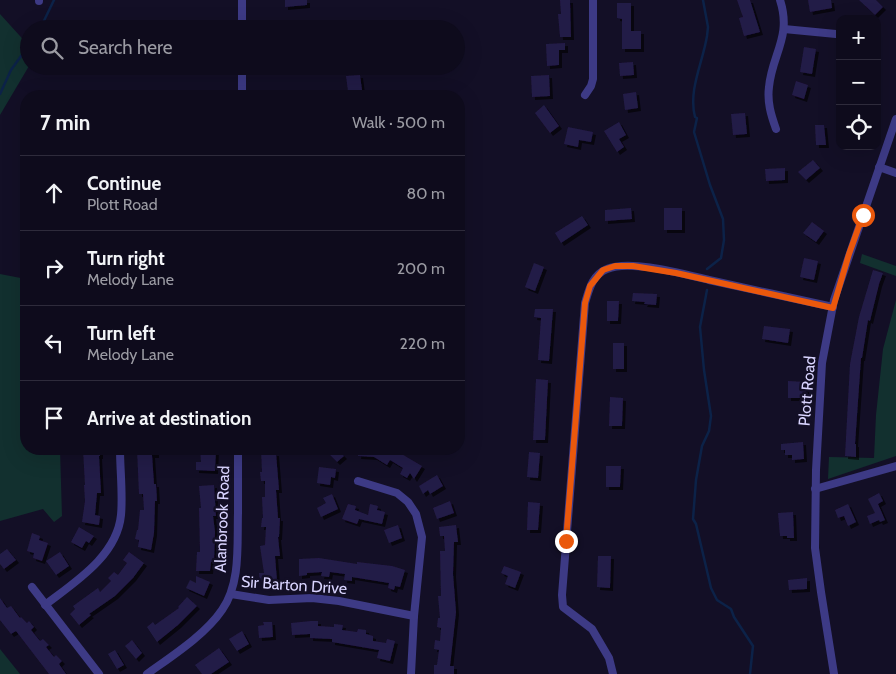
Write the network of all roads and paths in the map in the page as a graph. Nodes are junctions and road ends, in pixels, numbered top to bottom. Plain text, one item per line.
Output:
1 (242, 0) edge
2 (593, 0) edge
3 (780, 0) edge
4 (242, 20) edge
5 (784, 29) junction
6 (836, 34) dead end
7 (242, 75) edge
8 (242, 90) edge
9 (585, 95) dead end
10 (896, 119) edge
11 (776, 129) dead end
12 (879, 167) junction
13 (896, 173) edge
14 (833, 308) junction
15 (120, 455) edge
16 (238, 455) edge
17 (896, 466) edge
18 (358, 481) dead end
19 (815, 489) junction
20 (32, 587) dead end
21 (231, 594) junction
22 (46, 605) junction
23 (414, 616) junction
24 (99, 674) edge
25 (148, 674) edge
26 (411, 674) edge
27 (613, 674) edge
28 (834, 674) edge

1 - 4 street
2 - 9 street
3 - 5 street
5 - 6 street
5 - 11 street
7 - 8 street
10 - 12 street, Plott Road
12 - 13 street
12 - 14 street, Plott Road
14 - 19 street, Plott Road
14 - 27 street
15 - 22 street
16 - 21 street, Alanbrook Road
17 - 19 street
18 - 23 street
19 - 28 street, Plott Road
20 - 22 street
21 - 23 street, Sir Barton Drive
21 - 25 street, Alanbrook Road
22 - 24 street
23 - 26 street

